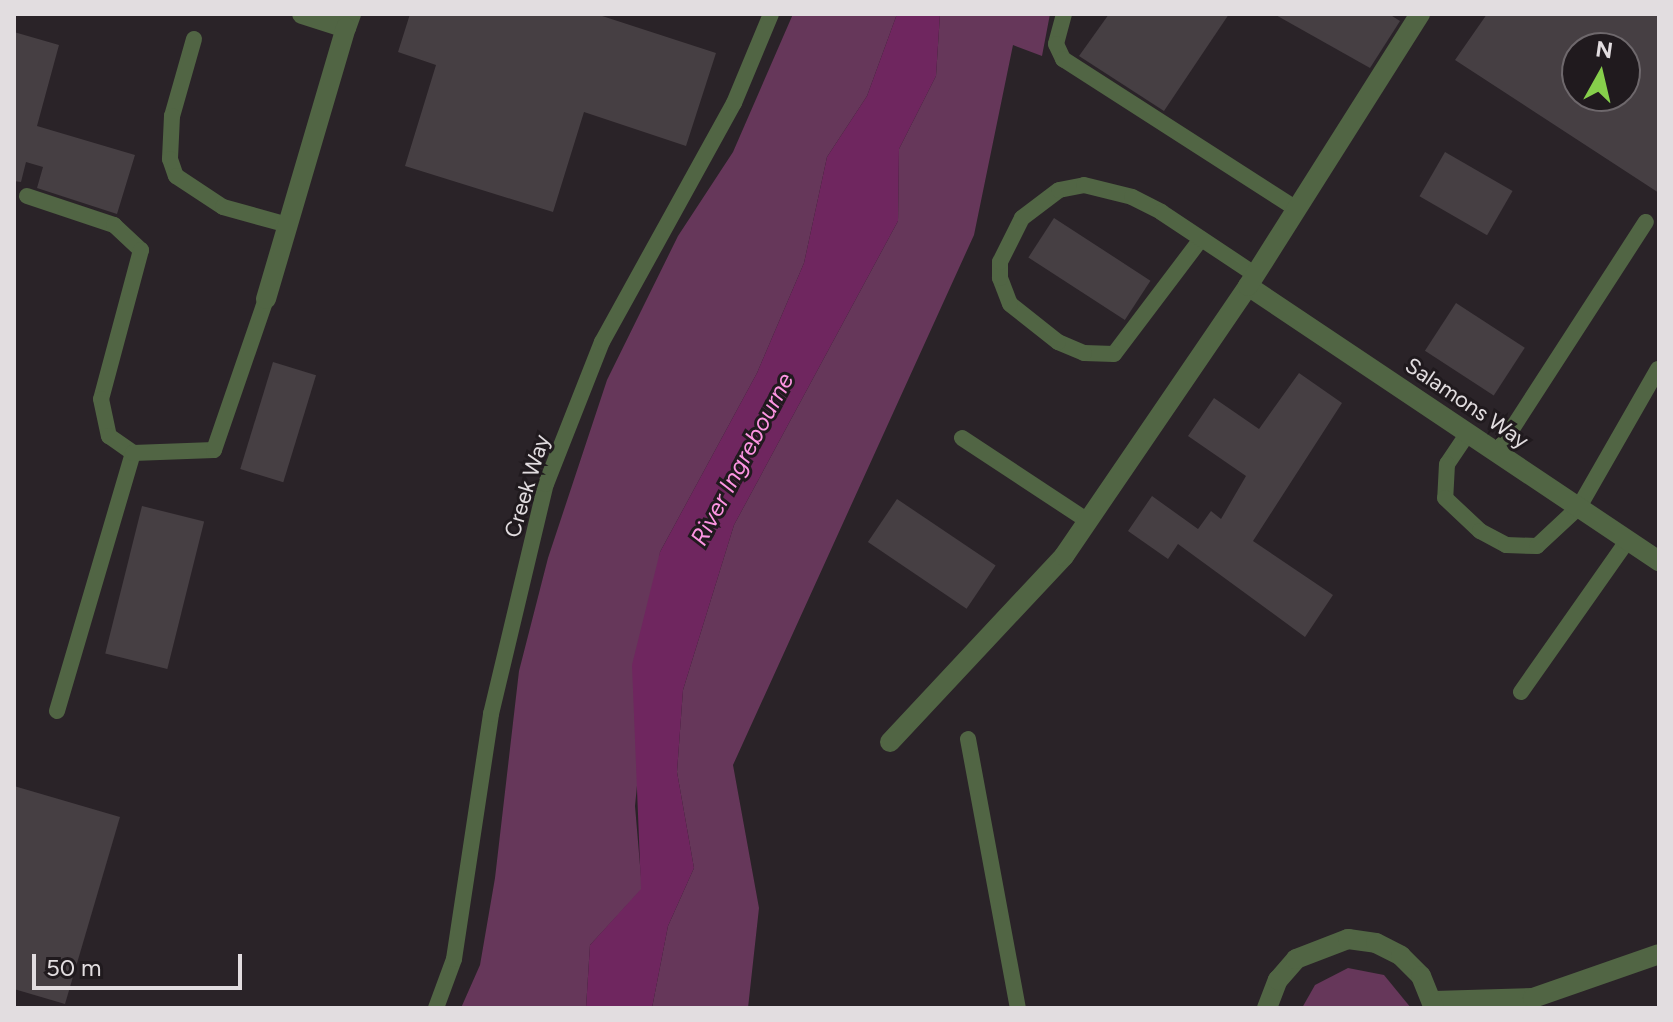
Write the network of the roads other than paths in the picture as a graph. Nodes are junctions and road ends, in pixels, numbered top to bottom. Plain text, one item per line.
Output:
1 (302, 14) edge
2 (771, 14) edge
3 (1064, 14) edge
4 (1420, 14) edge
5 (349, 21) edge
6 (194, 39) dead end
7 (27, 196) dead end
8 (1297, 209) junction
9 (1646, 222) dead end
10 (288, 225) junction
11 (1201, 239) junction
12 (1252, 280) junction
13 (266, 299) joint
14 (1658, 369) edge
15 (1468, 433) junction
16 (962, 438) dead end
17 (1497, 452) junction
18 (133, 453) junction
19 (1579, 507) junction
20 (1088, 521) junction
21 (1628, 540) junction
22 (1659, 561) edge
23 (1521, 692) dead end
24 (57, 711) dead end
25 (968, 739) dead end
26 (890, 742) dead end
27 (1659, 954) edge
28 (1434, 1004) edge
29 (436, 1008) edge
30 (1018, 1008) edge
31 (1267, 1008) edge

1 - 5 street
2 - 29 lane, Creek Way
3 - 8 lane
4 - 8 street
5 - 10 street
6 - 10 lane
7 - 18 lane
8 - 12 street
9 - 17 lane
10 - 13 street
11 - 11 lane
11 - 12 lane
12 - 15 street, Salamons Way
12 - 20 street
13 - 18 lane
14 - 19 lane
15 - 17 street, Salamons Way
15 - 19 lane
16 - 20 lane
17 - 19 street, Salamons Way
18 - 24 lane
19 - 21 street, Salamons Way
20 - 26 street
21 - 22 street, Salamons Way
21 - 23 lane
25 - 30 lane
27 - 28 street
28 - 31 street

